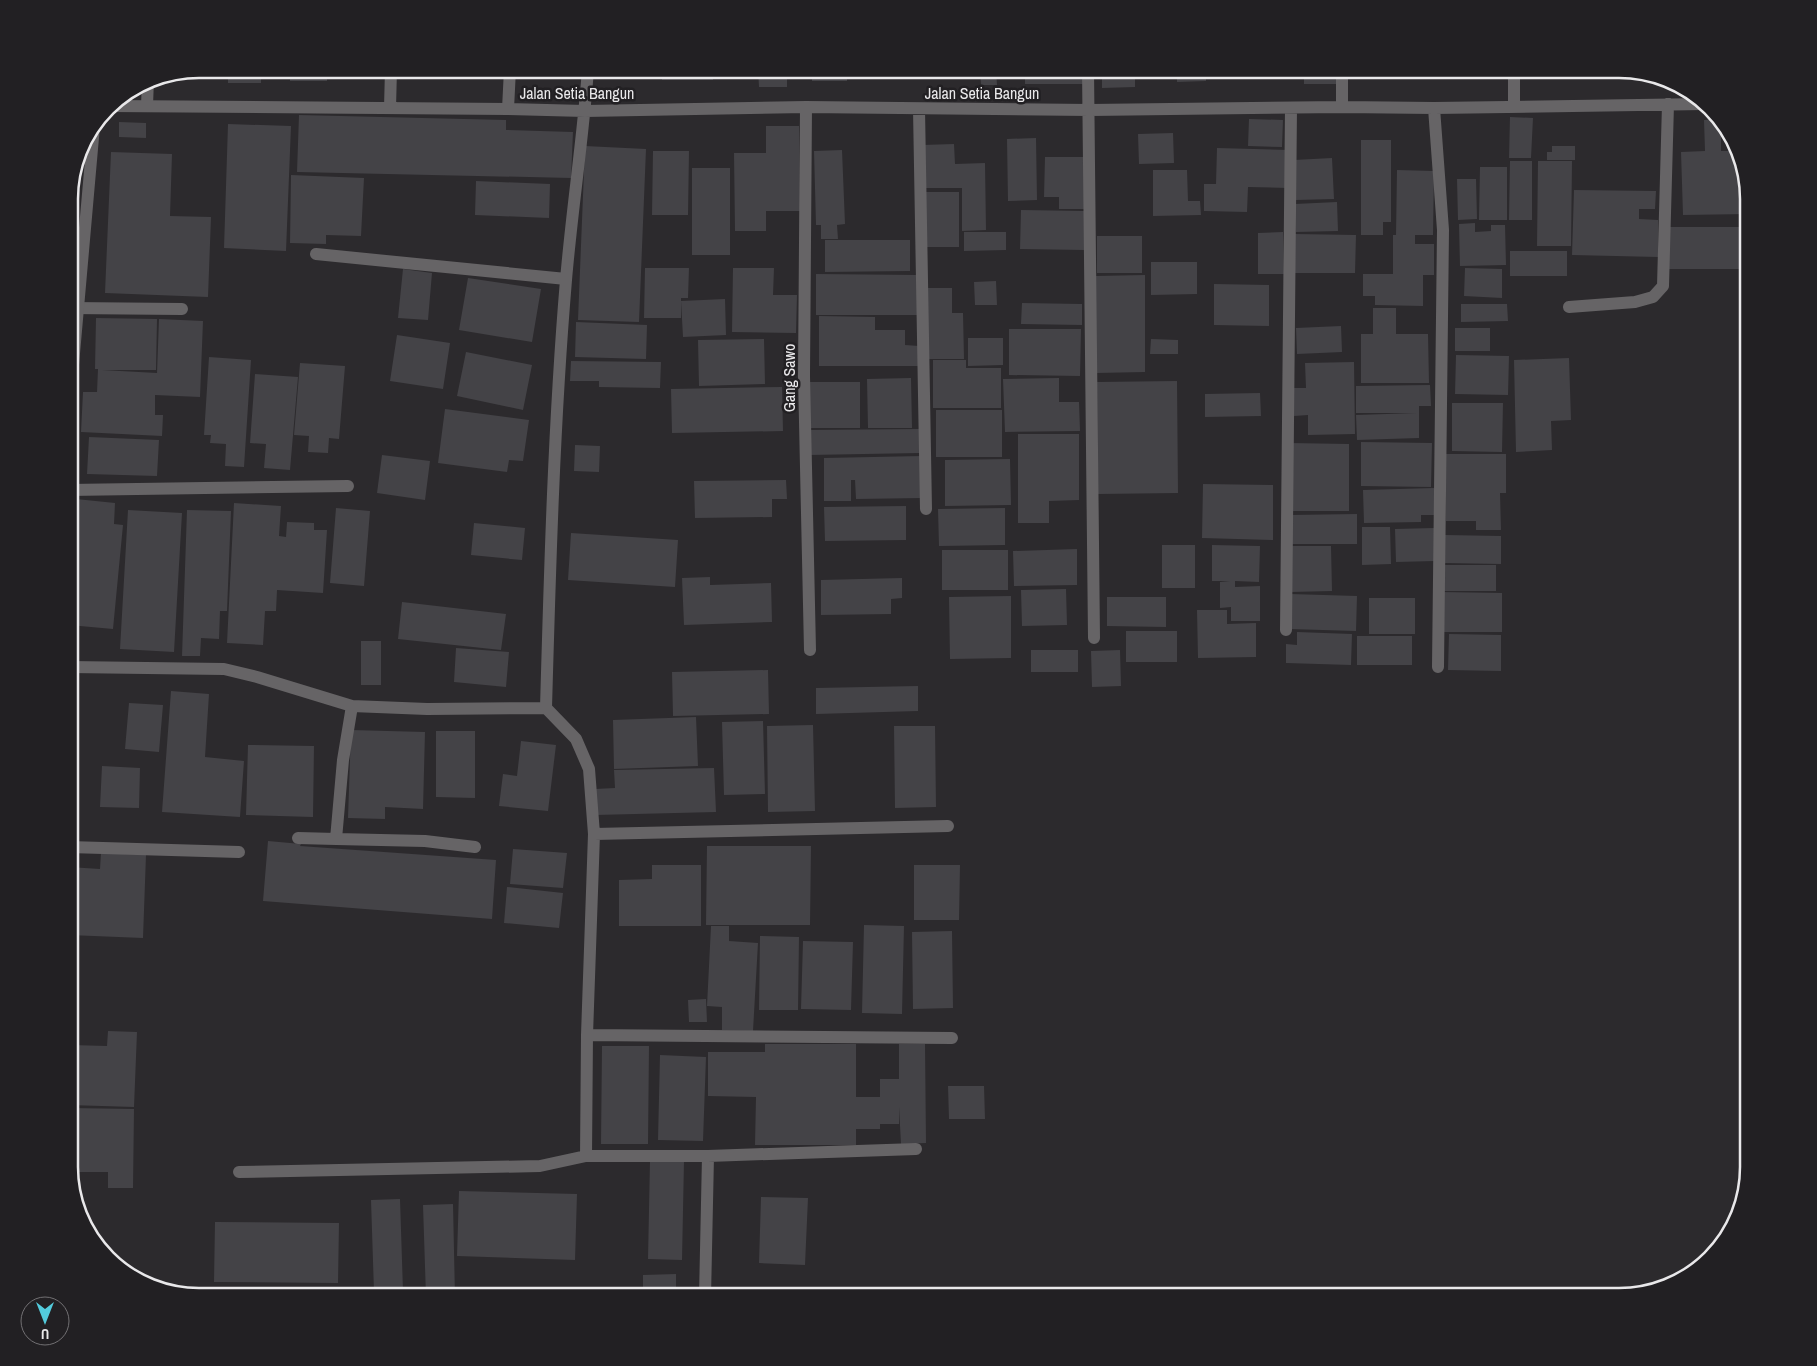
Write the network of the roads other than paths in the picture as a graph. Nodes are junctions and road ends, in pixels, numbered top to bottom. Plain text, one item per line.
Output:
1 (390, 78) edge
2 (510, 78) edge
3 (587, 78) edge
4 (1088, 78) edge
5 (1342, 78) edge
6 (1514, 78) edge
7 (148, 89) edge
8 (1668, 104) junction
9 (1693, 104) edge
10 (121, 106) edge
11 (147, 106) junction
12 (1514, 106) junction
13 (806, 107) junction
14 (1342, 107) junction
15 (390, 108) junction
16 (1291, 108) junction
17 (1434, 108) junction
18 (508, 109) junction
19 (919, 109) junction
20 (1090, 110) junction
21 (585, 111) junction
22 (92, 141) edge
23 (316, 254) dead end
24 (78, 265) edge
25 (566, 279) junction
26 (1569, 307) dead end
27 (78, 308) edge
28 (182, 309) dead end
29 (348, 486) dead end
30 (78, 490) edge
31 (926, 509) dead end
32 (1286, 630) dead end
33 (1094, 638) dead end
34 (810, 650) dead end
35 (1438, 666) dead end
36 (78, 667) edge
37 (352, 706) junction
38 (546, 708) junction
39 (948, 826) dead end
40 (594, 834) junction
41 (298, 838) dead end
42 (336, 839) junction
43 (78, 846) edge
44 (475, 848) dead end
45 (239, 852) dead end
46 (587, 1036) junction
47 (952, 1038) dead end
48 (916, 1150) dead end
49 (586, 1156) junction
50 (708, 1156) junction
51 (239, 1172) dead end
52 (706, 1288) edge

1 - 15 street
2 - 18 street
3 - 21 street
4 - 20 street
5 - 14 street
6 - 12 street
7 - 11 street
8 - 9 street, Jalan Setia Bangun
8 - 12 street, Jalan Setia Bangun
8 - 26 street
10 - 11 street, Jalan Setia Bangun
11 - 15 street, Jalan Setia Bangun
12 - 17 street, Jalan Setia Bangun
13 - 19 street, Jalan Setia Bangun
13 - 21 street, Jalan Setia Bangun
13 - 34 street, Gang Sawo
14 - 16 street, Jalan Setia Bangun
14 - 17 street, Jalan Setia Bangun
15 - 18 street, Jalan Setia Bangun
16 - 20 street, Jalan Setia Bangun
16 - 32 street
17 - 35 street
18 - 21 street, Jalan Setia Bangun
19 - 20 street, Jalan Setia Bangun
19 - 31 street
20 - 33 street
21 - 25 street
22 - 24 street
23 - 25 street
25 - 38 street
27 - 28 street
29 - 30 street
36 - 37 street
37 - 38 street
37 - 42 street
38 - 40 street
39 - 40 street
40 - 46 street
41 - 42 street
42 - 44 street
43 - 45 street
46 - 47 street
46 - 49 street
48 - 50 street
49 - 50 street
49 - 51 street
50 - 52 street

